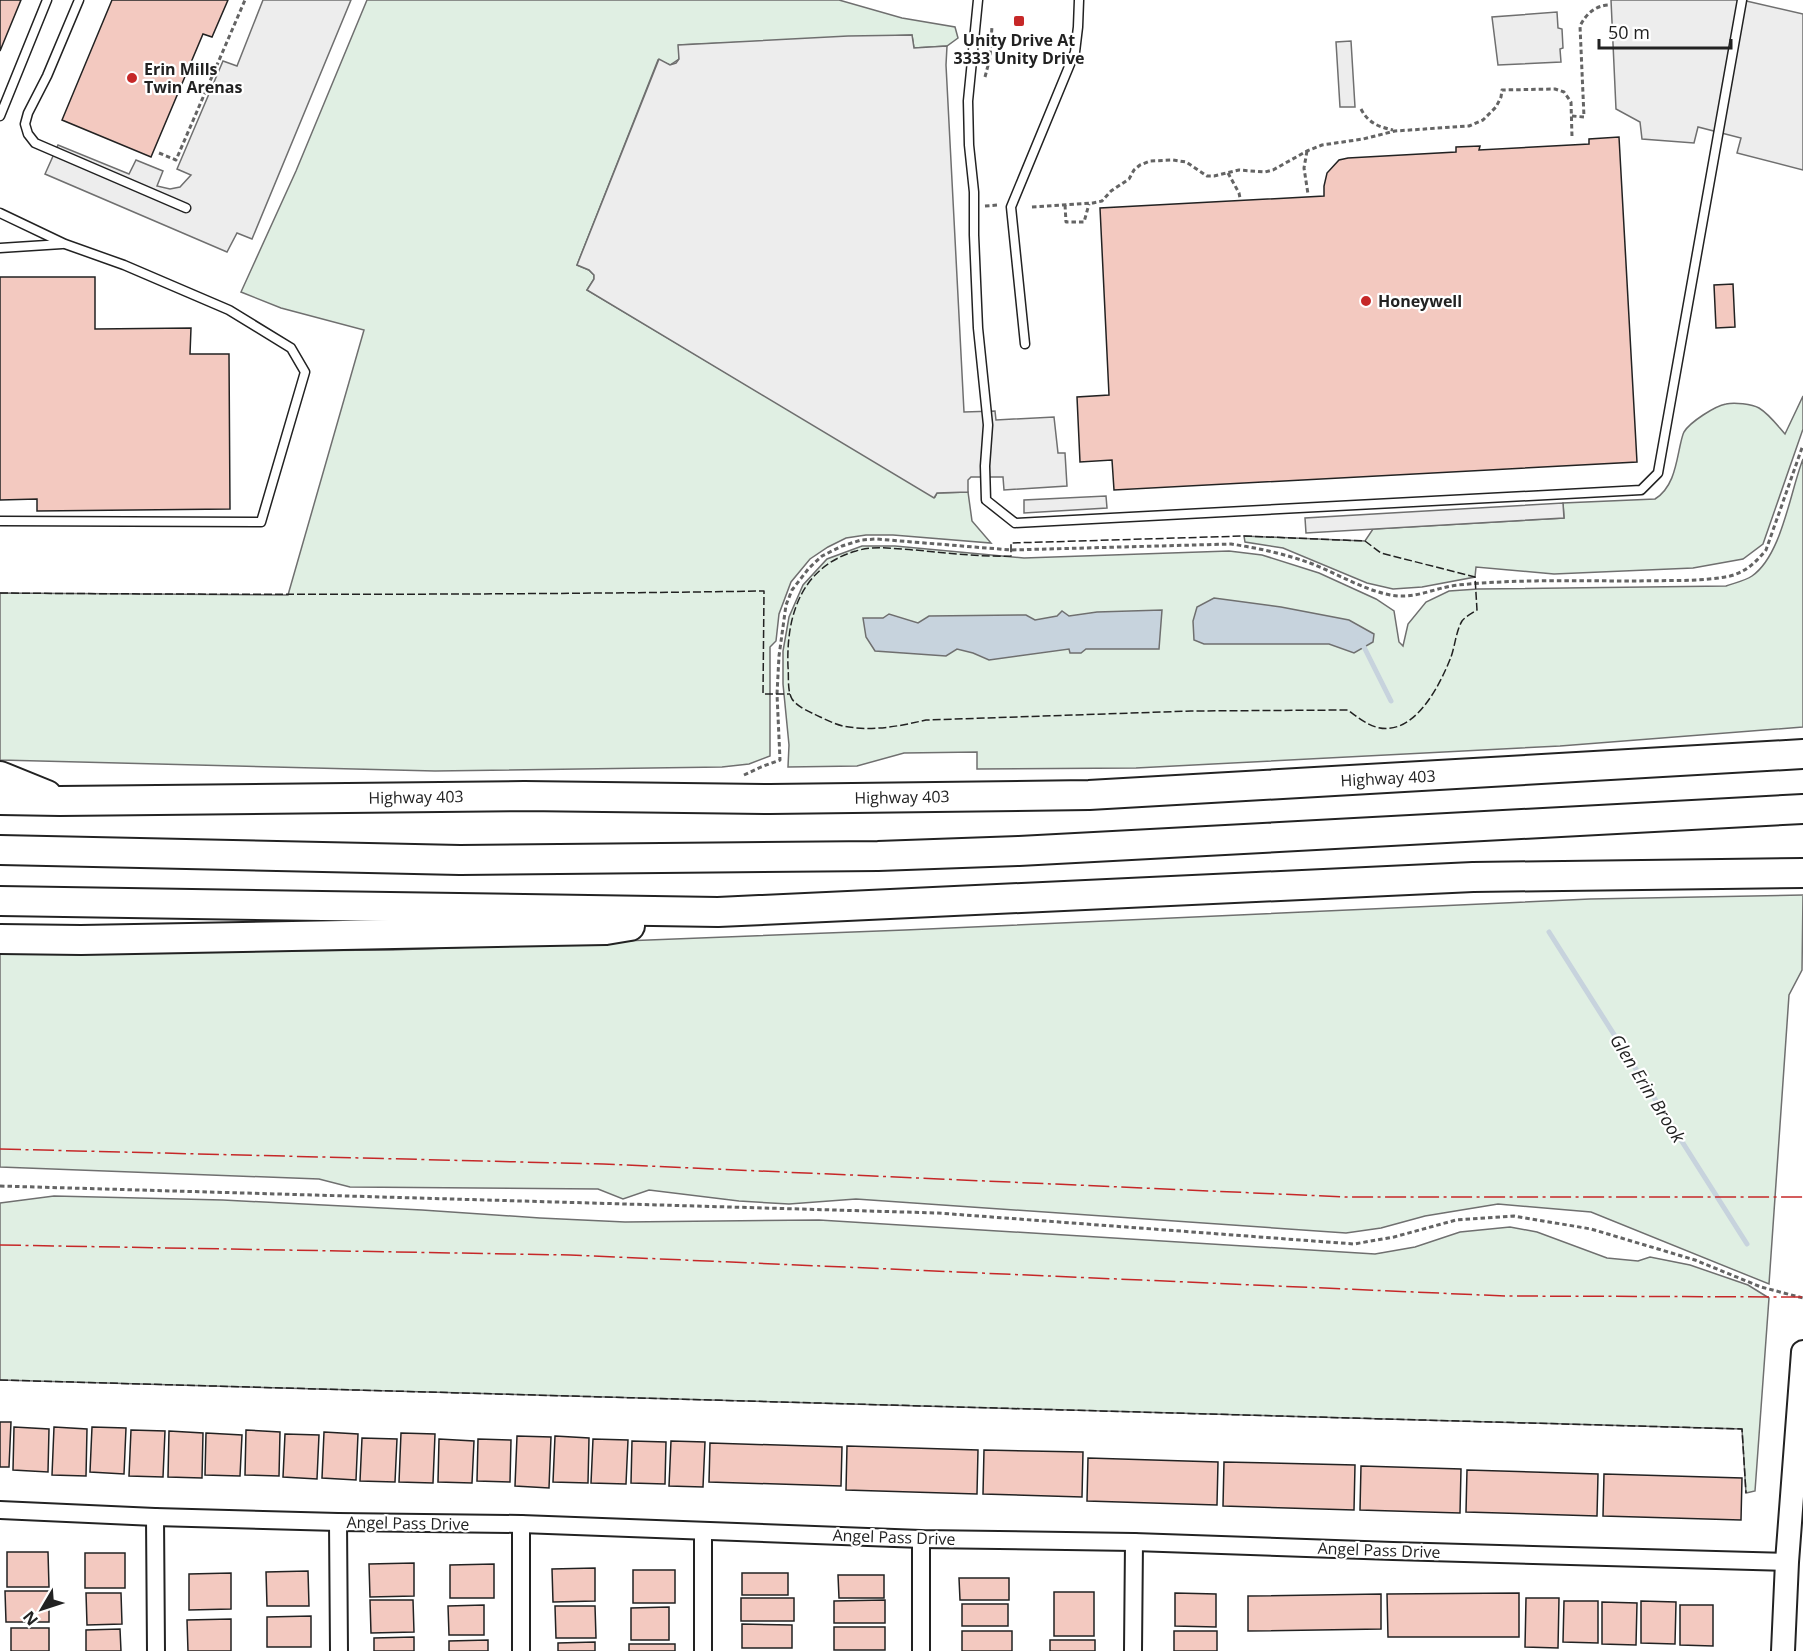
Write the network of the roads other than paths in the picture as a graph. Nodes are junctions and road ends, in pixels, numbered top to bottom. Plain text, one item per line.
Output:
1 (47, 0) edge
2 (80, 0) edge
3 (978, 0) edge
4 (1079, 0) edge
5 (1742, 0) edge
6 (0, 116) edge
7 (186, 208) dead end
8 (0, 213) edge
9 (65, 244) junction
10 (0, 248) edge
11 (1024, 344) dead end
12 (0, 521) edge
13 (1803, 754) edge
14 (0, 776) edge
15 (0, 800) edge
16 (60, 801) junction
17 (1803, 809) edge
18 (0, 850) edge
19 (1803, 873) edge
20 (0, 901) edge
21 (718, 912) junction
22 (0, 939) edge
23 (1803, 1352) edge
24 (0, 1510) edge
25 (155, 1517) junction
26 (338, 1522) junction
27 (520, 1524) junction
28 (703, 1532) junction
29 (921, 1539) junction
30 (1134, 1542) junction
31 (1787, 1562) junction
32 (156, 1651) edge
33 (339, 1651) edge
34 (521, 1651) edge
35 (703, 1651) edge
36 (921, 1651) edge
37 (1133, 1651) edge
38 (1783, 1651) edge

1 - 6 lane
2 - 7 lane
3 - 5 lane
4 - 11 lane
8 - 9 lane
9 - 10 lane
9 - 12 lane
13 - 16 highway, Highway 403
14 - 16 highway
15 - 16 highway, Highway 403
17 - 18 highway
19 - 21 highway
20 - 21 highway
21 - 22 highway
23 - 31 street
24 - 25 street, Angel Pass Drive
25 - 26 street, Angel Pass Drive
25 - 32 street
26 - 27 street, Angel Pass Drive
26 - 33 street
27 - 28 street, Angel Pass Drive
27 - 34 street
28 - 29 street, Angel Pass Drive
28 - 35 street
29 - 30 street, Angel Pass Drive
29 - 36 street
30 - 31 street, Angel Pass Drive
30 - 37 street
31 - 38 street

